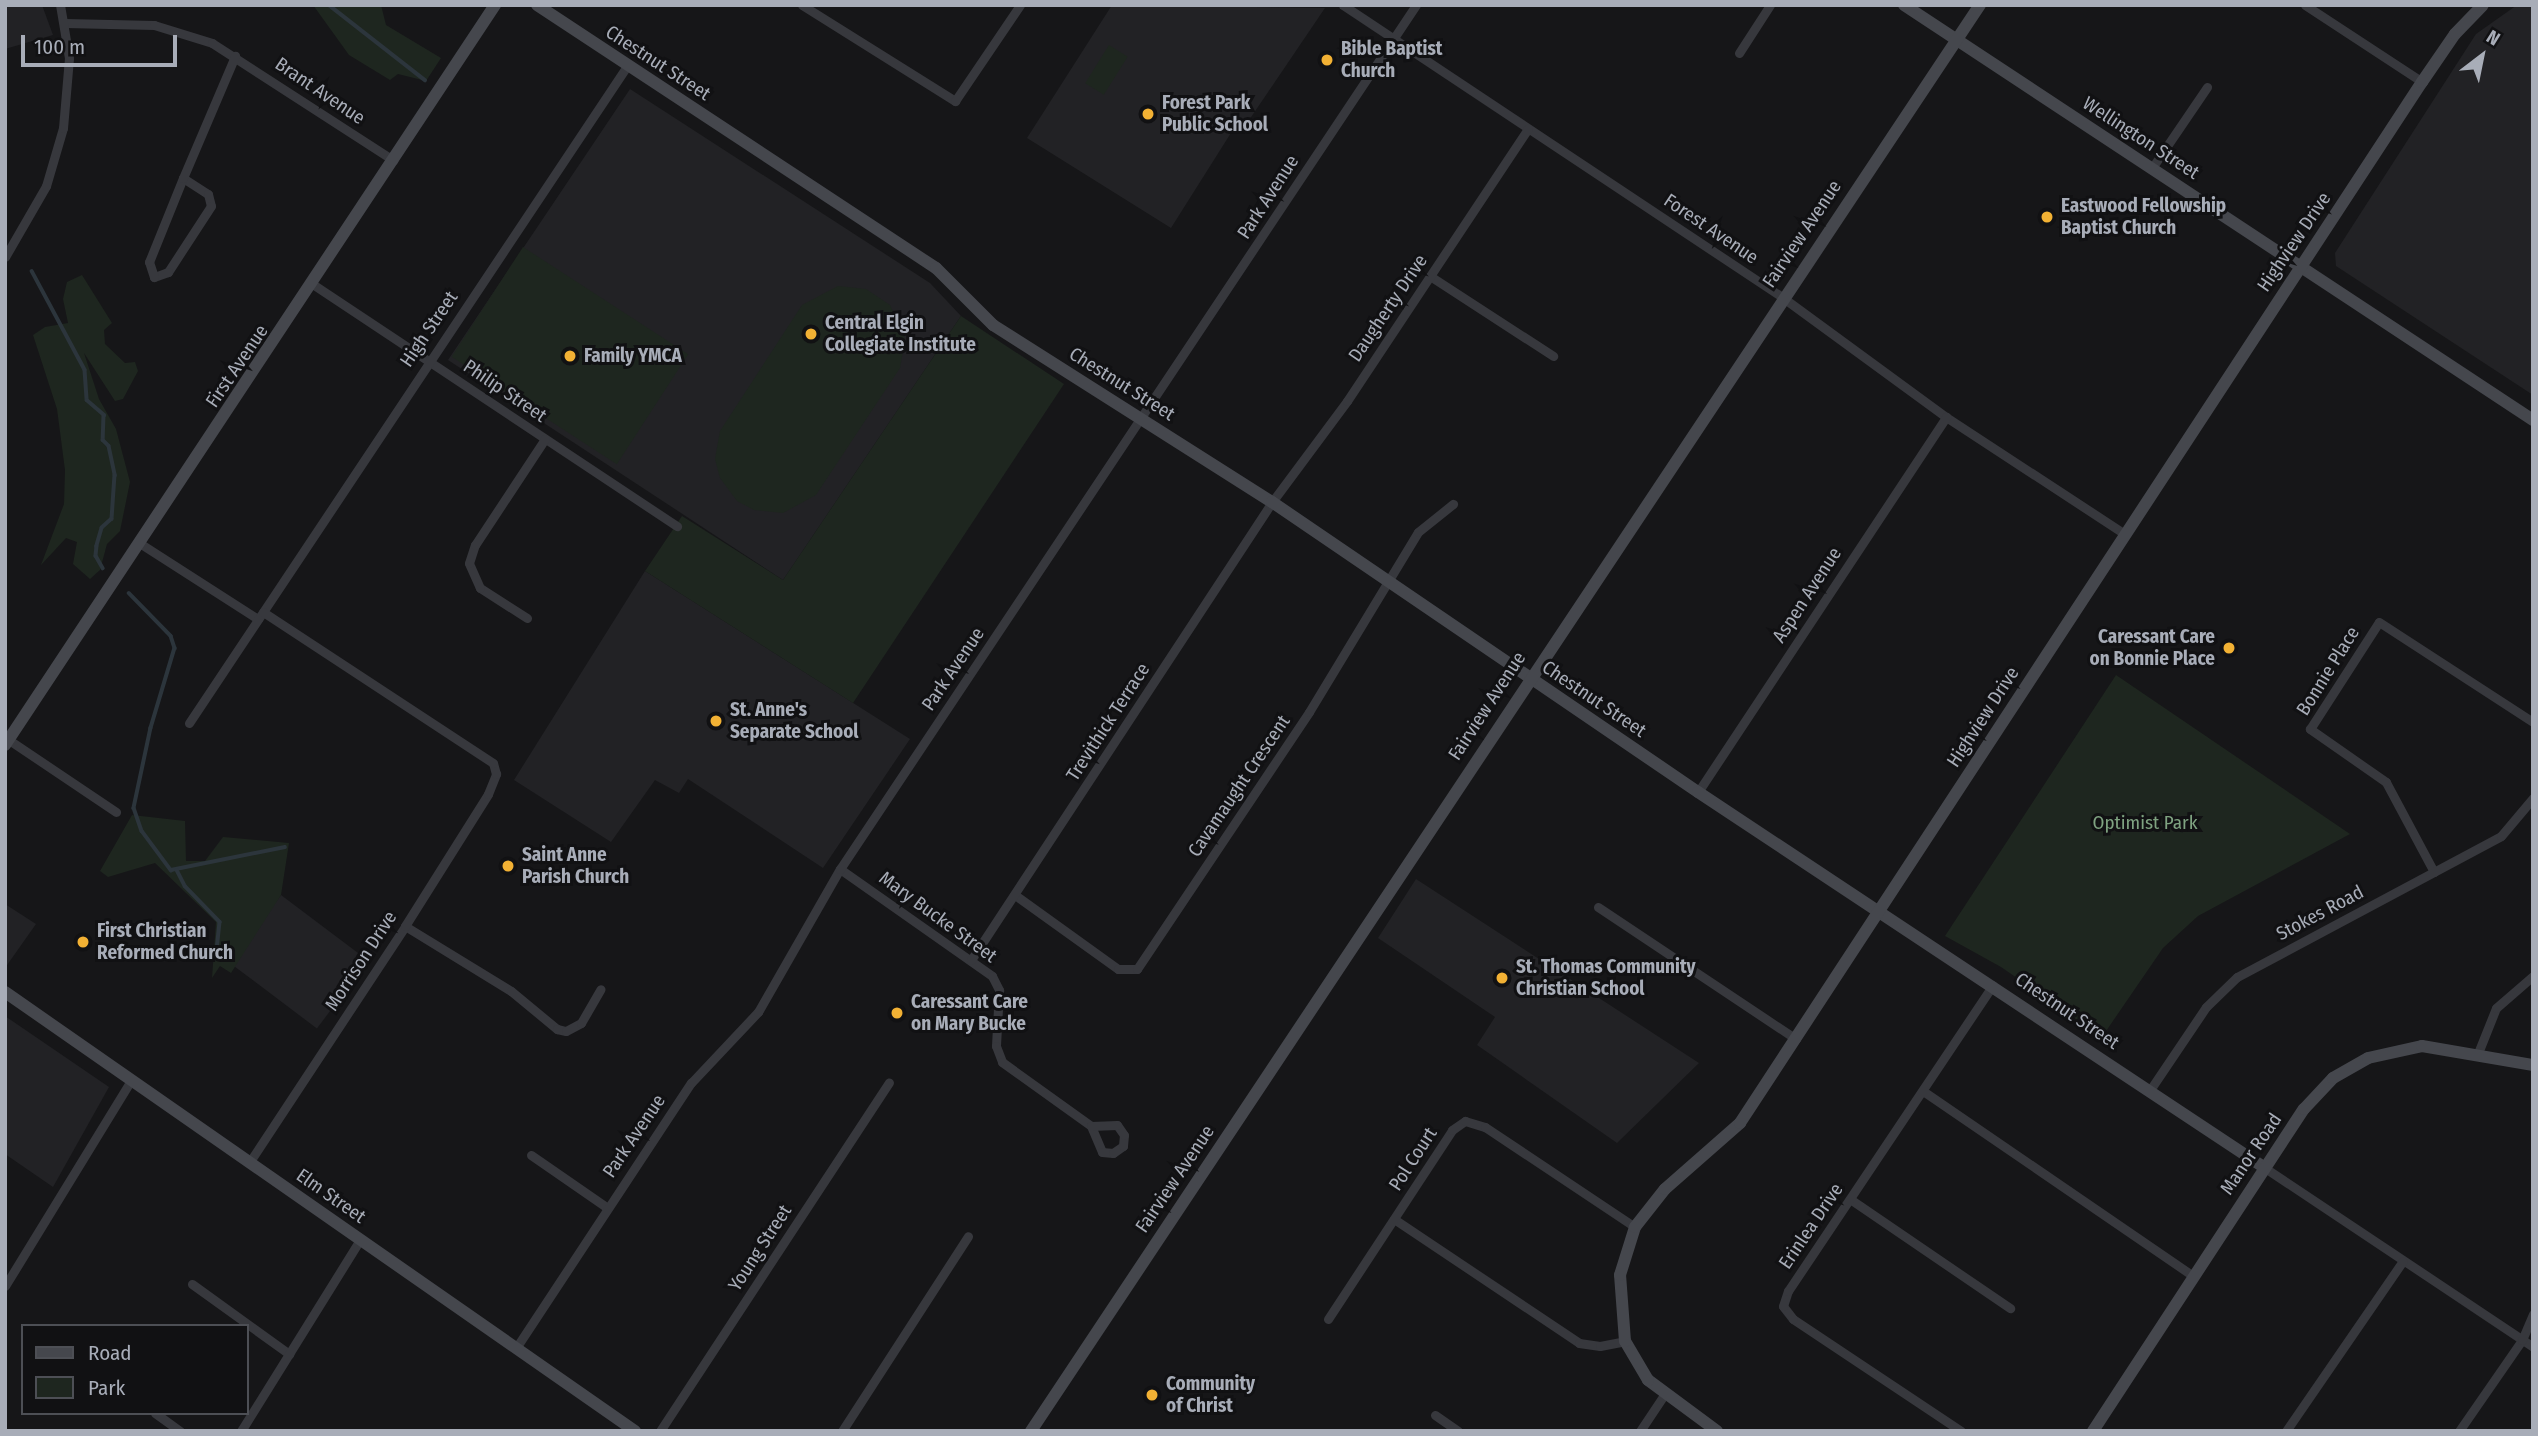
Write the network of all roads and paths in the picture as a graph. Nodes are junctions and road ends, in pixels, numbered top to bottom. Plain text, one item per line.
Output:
1 (60, 5) edge
2 (495, 5) edge
3 (537, 5) edge
4 (803, 5) edge
5 (1020, 5) edge
6 (1343, 5) edge
7 (1416, 5) edge
8 (1770, 5) edge
9 (1904, 5) edge
10 (1980, 5) edge
11 (2305, 5) edge
12 (2483, 5) edge
13 (65, 23) junction
14 (1394, 38) junction
15 (1958, 39) junction
16 (1739, 53) dead end
17 (235, 56) junction
18 (627, 66) junction
19 (2422, 82) junction
20 (2207, 87) dead end
21 (1528, 129) junction
22 (393, 160) junction
23 (2152, 168) junction
24 (183, 178) junction
25 (5, 257) edge
26 (2300, 266) junction
27 (1430, 276) junction
28 (314, 285) junction
29 (1782, 297) junction
30 (1553, 356) dead end
31 (429, 361) junction
32 (1946, 417) junction
33 (1142, 419) junction
34 (2533, 420) edge
35 (545, 439) junction
36 (1272, 502) junction
37 (1453, 504) dead end
38 (677, 526) dead end
39 (2125, 534) junction
40 (141, 544) junction
41 (1387, 578) junction
42 (260, 616) junction
43 (527, 618) dead end
44 (1528, 678) junction
45 (2533, 722) edge
46 (189, 723) dead end
47 (7, 742) edge
48 (1698, 792) junction
49 (2533, 798) edge
50 (116, 812) dead end
51 (840, 869) junction
52 (2434, 872) junction
53 (1015, 895) junction
54 (1598, 907) dead end
55 (1878, 912) junction
56 (405, 926) junction
57 (971, 960) junction
58 (2533, 976) edge
59 (1993, 985) junction
60 (601, 989) dead end
61 (5, 992) edge
62 (1796, 1039) junction
63 (2477, 1053) junction
64 (2533, 1065) edge
65 (131, 1080) junction
66 (889, 1083) dead end
67 (2150, 1090) junction
68 (1923, 1091) junction
69 (1091, 1126) dead end
70 (531, 1155) dead end
71 (249, 1163) junction
72 (2265, 1168) junction
73 (1850, 1199) junction
74 (607, 1207) junction
75 (1394, 1219) junction
76 (1635, 1227) junction
77 (968, 1236) dead end
78 (360, 1240) junction
79 (2403, 1261) junction
80 (2193, 1276) junction
81 (192, 1284) dead end
82 (5, 1286) edge
83 (2010, 1308) dead end
84 (2533, 1314) edge
85 (1328, 1319) dead end
86 (247, 1324) edge
87 (248, 1324) edge
88 (2522, 1340) junction
89 (1625, 1341) junction
90 (2533, 1347) edge
91 (516, 1348) junction
92 (289, 1354) junction
93 (1664, 1395) junction
94 (158, 1415) edge
95 (1434, 1415) dead end
96 (180, 1431) edge
97 (242, 1431) edge
98 (635, 1431) edge
99 (660, 1431) edge
100 (842, 1431) edge
101 (1031, 1431) edge
102 (1458, 1431) edge
103 (1640, 1431) edge
104 (1717, 1431) edge
105 (1961, 1431) edge
106 (2093, 1431) edge
107 (2286, 1431) edge
108 (2459, 1431) edge

1 - 13 street
2 - 22 street, First Avenue
3 - 18 street, Chestnut Street
4 - 5 street
6 - 14 street, Forest Avenue
7 - 14 street, Park Avenue
8 - 16 street
9 - 15 street, Wellington Street
10 - 15 street, Fairview Avenue
11 - 19 street
12 - 19 street, Highview Drive
13 - 17 street, Brant Avenue
13 - 25 street
14 - 21 street, Forest Avenue
14 - 33 street, Park Avenue
15 - 23 street, Wellington Street
15 - 29 street, Fairview Avenue
17 - 22 street, Brant Avenue
17 - 24 street
18 - 31 street, High Street
18 - 33 street, Chestnut Street
19 - 26 street, Highview Drive
20 - 23 street
21 - 27 street, Daugherty Drive
21 - 29 street, Forest Avenue
22 - 28 street, First Avenue
23 - 26 street, Wellington Street
24 - 24 street
26 - 34 street, Wellington Street
26 - 39 street, Highview Drive
27 - 30 street
27 - 36 street, Daugherty Drive
28 - 31 street, Philip Street
28 - 40 street, First Avenue
29 - 32 street, Forest Avenue
29 - 44 street, Fairview Avenue
31 - 35 street, Philip Street
31 - 42 street, High Street
32 - 39 street, Forest Avenue
32 - 48 street, Aspen Avenue
33 - 36 street, Chestnut Street
33 - 51 street, Park Avenue
35 - 38 street, Philip Street
35 - 43 street
36 - 41 street, Chestnut Street
36 - 53 street, Trevithick Terrace
37 - 41 street, Cavamaught Crescent
39 - 55 street, Highview Drive
40 - 42 street
40 - 47 street, First Avenue
41 - 44 street, Chestnut Street
41 - 53 street, Cavamaught Crescent
42 - 46 street, High Street
42 - 56 street, Morrison Drive
44 - 48 street, Chestnut Street
44 - 101 street, Fairview Avenue
45 - 52 street, Bonnie Place
47 - 50 street
48 - 55 street, Chestnut Street
49 - 52 street, Stokes Road
51 - 57 street, Mary Bucke Street
51 - 74 street, Park Avenue
52 - 67 street, Stokes Road
53 - 57 street, Trevithick Terrace
54 - 62 street
55 - 59 street, Chestnut Street
55 - 62 street, Highview Drive
56 - 60 street
56 - 71 street, Morrison Drive
57 - 69 street, Mary Bucke Street
58 - 63 street
59 - 67 street, Chestnut Street
59 - 68 street, Erinlea Drive
61 - 65 street, Elm Street
62 - 76 street, Highview Drive
63 - 64 street, Manor Road
63 - 72 street, Manor Road
65 - 71 street, Elm Street
65 - 82 street
66 - 99 street, Young Street
67 - 72 street, Chestnut Street
68 - 73 street, Erinlea Drive
68 - 80 street
70 - 74 street
71 - 78 street, Elm Street
72 - 79 street, Chestnut Street
72 - 80 street, Manor Road
73 - 83 street
73 - 105 street, Erinlea Drive
74 - 91 street, Park Avenue
75 - 76 street, Pol Court
75 - 85 street, Pol Court
75 - 89 street
76 - 89 street, Highview Drive
77 - 100 street
78 - 91 street, Elm Street
78 - 92 street
79 - 88 street, Chestnut Street
79 - 107 street
80 - 106 street, Manor Road
81 - 86 street
84 - 88 street
87 - 92 street
88 - 90 street, Chestnut Street
88 - 108 street
89 - 93 street, Highview Drive
91 - 98 street, Elm Street
92 - 97 street
93 - 103 street
93 - 104 street, Highview Drive
94 - 96 street
95 - 102 street

